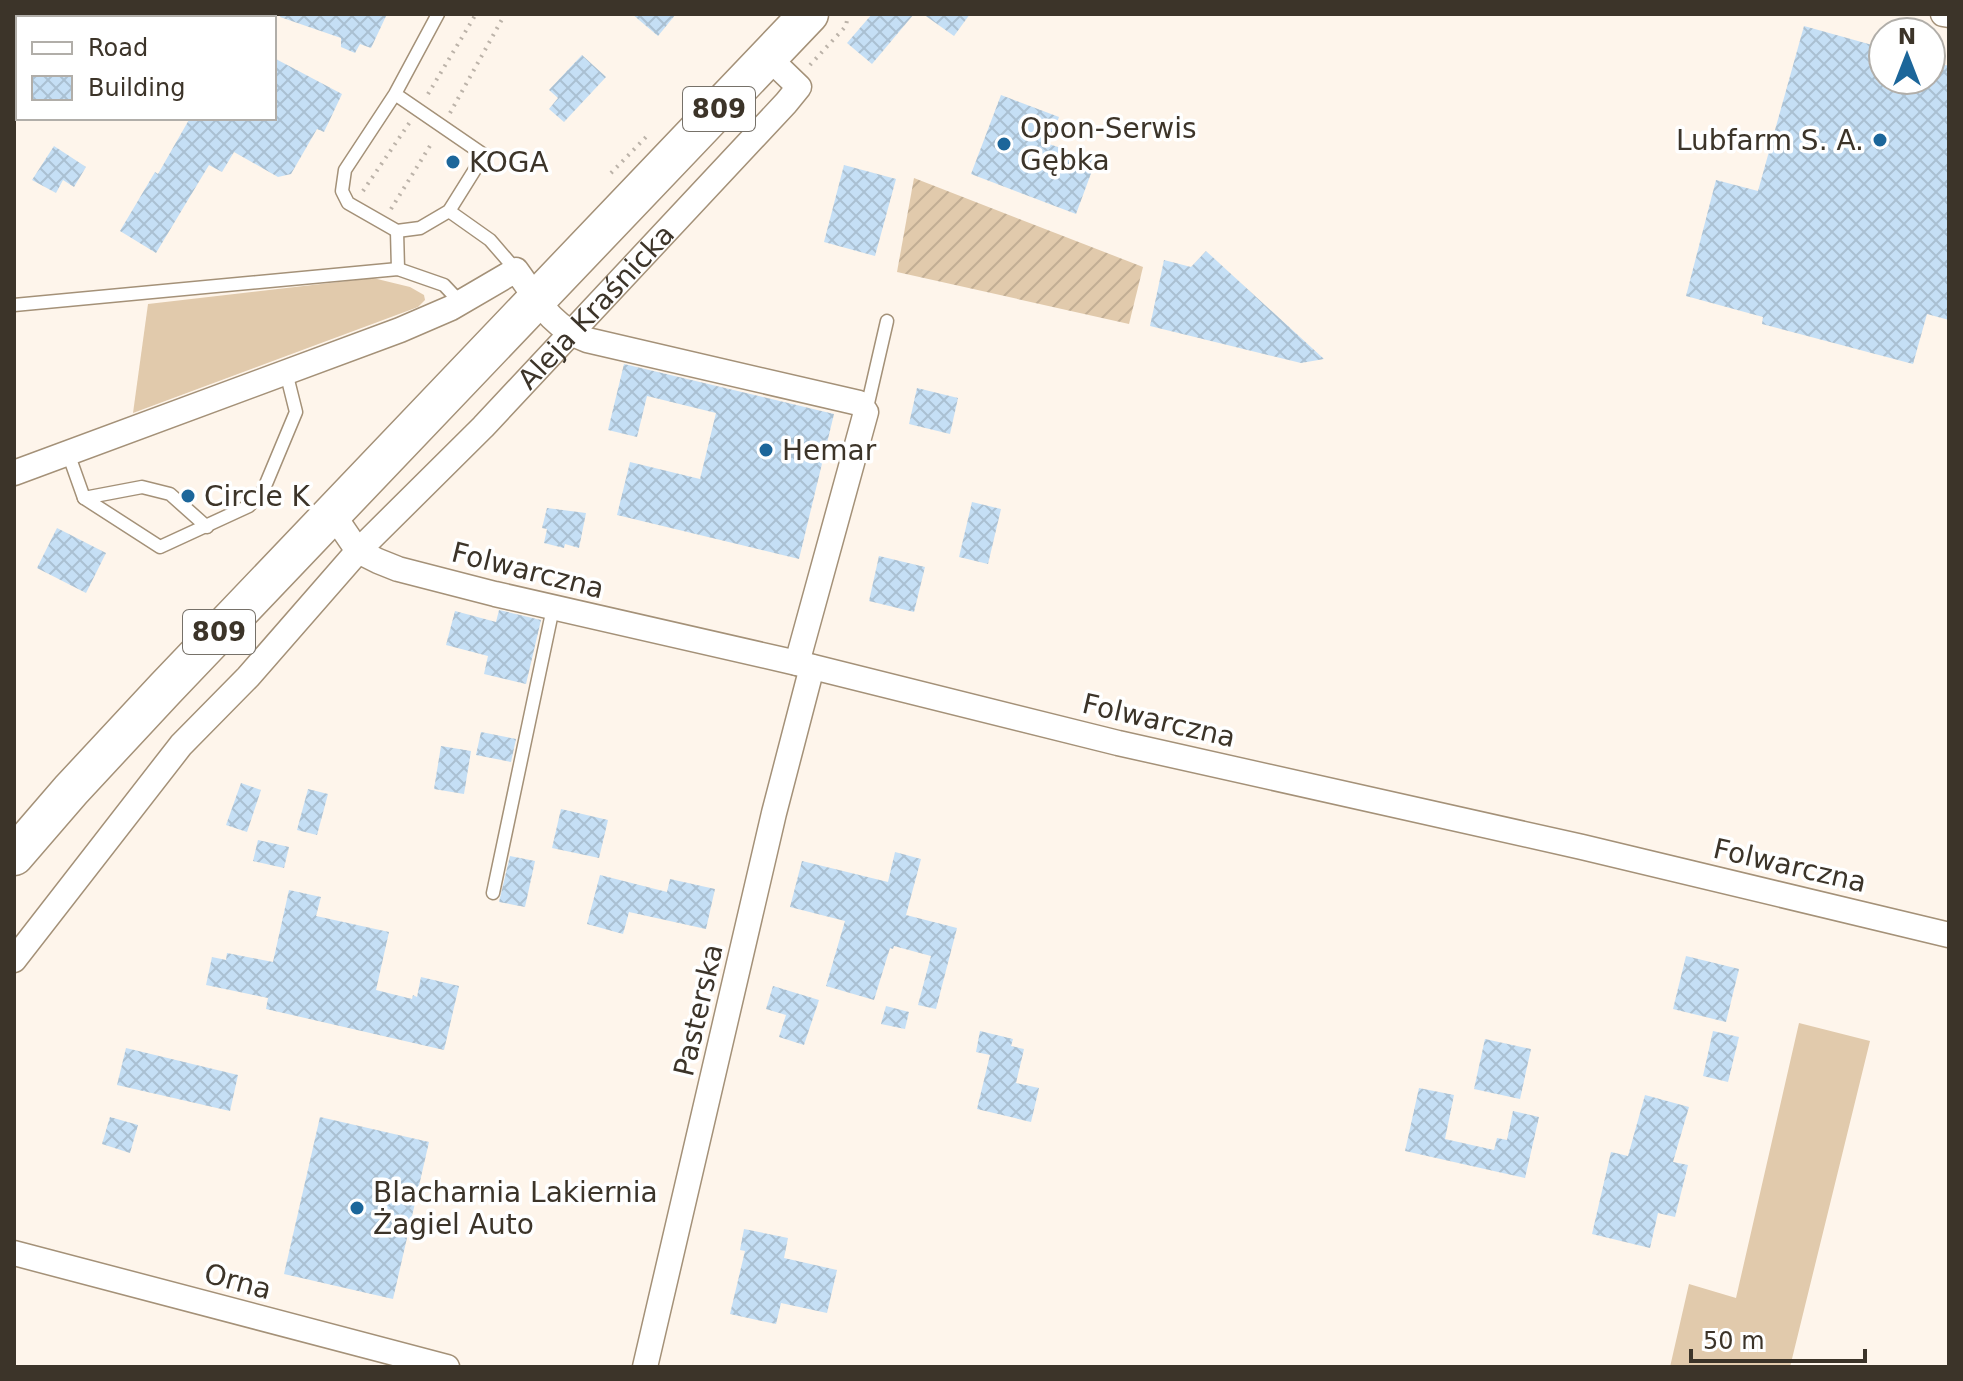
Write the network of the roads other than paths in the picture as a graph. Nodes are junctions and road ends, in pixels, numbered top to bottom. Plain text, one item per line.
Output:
1 (438, 14) edge
2 (809, 14) edge
3 (768, 57) junction
4 (395, 94) junction
5 (449, 211) junction
6 (397, 231) junction
7 (398, 269) junction
8 (527, 284) junction
9 (460, 302) junction
10 (14, 305) edge
11 (887, 321) dead end
12 (568, 333) junction
13 (286, 372) junction
14 (866, 412) junction
15 (68, 453) junction
16 (14, 473) edge
17 (84, 498) junction
18 (332, 513) junction
19 (207, 527) junction
20 (358, 551) junction
21 (553, 608) junction
22 (805, 665) junction
23 (14, 856) edge
24 (493, 893) dead end
25 (1949, 935) edge
26 (14, 960) edge
27 (14, 1253) edge
28 (447, 1367) edge
29 (645, 1367) edge

1 - 4 lane
2 - 3 main road, Aleja Kraśnicka / 809
3 - 8 main road, Aleja Kraśnicka / 809
3 - 12 street, Aleja Kraśnicka
4 - 5 lane
4 - 6 lane
5 - 6 lane
5 - 8 lane
6 - 7 lane
7 - 9 lane
7 - 10 lane
8 - 9 street
8 - 12 street
8 - 18 main road, Aleja Kraśnicka / 809
9 - 13 street
11 - 14 lane
12 - 14 street
12 - 20 street, Aleja Kraśnicka
13 - 15 street
13 - 19 lane
14 - 22 street, Pasterska
15 - 16 street
15 - 17 lane
17 - 19 lane
17 - 19 lane
18 - 20 street
18 - 23 main road, 809
20 - 21 street, Folwarczna
20 - 26 street, Aleja Kraśnicka
21 - 22 street, Folwarczna
21 - 24 lane
22 - 25 street, Folwarczna
22 - 29 street, Pasterska
27 - 28 street, Orna

